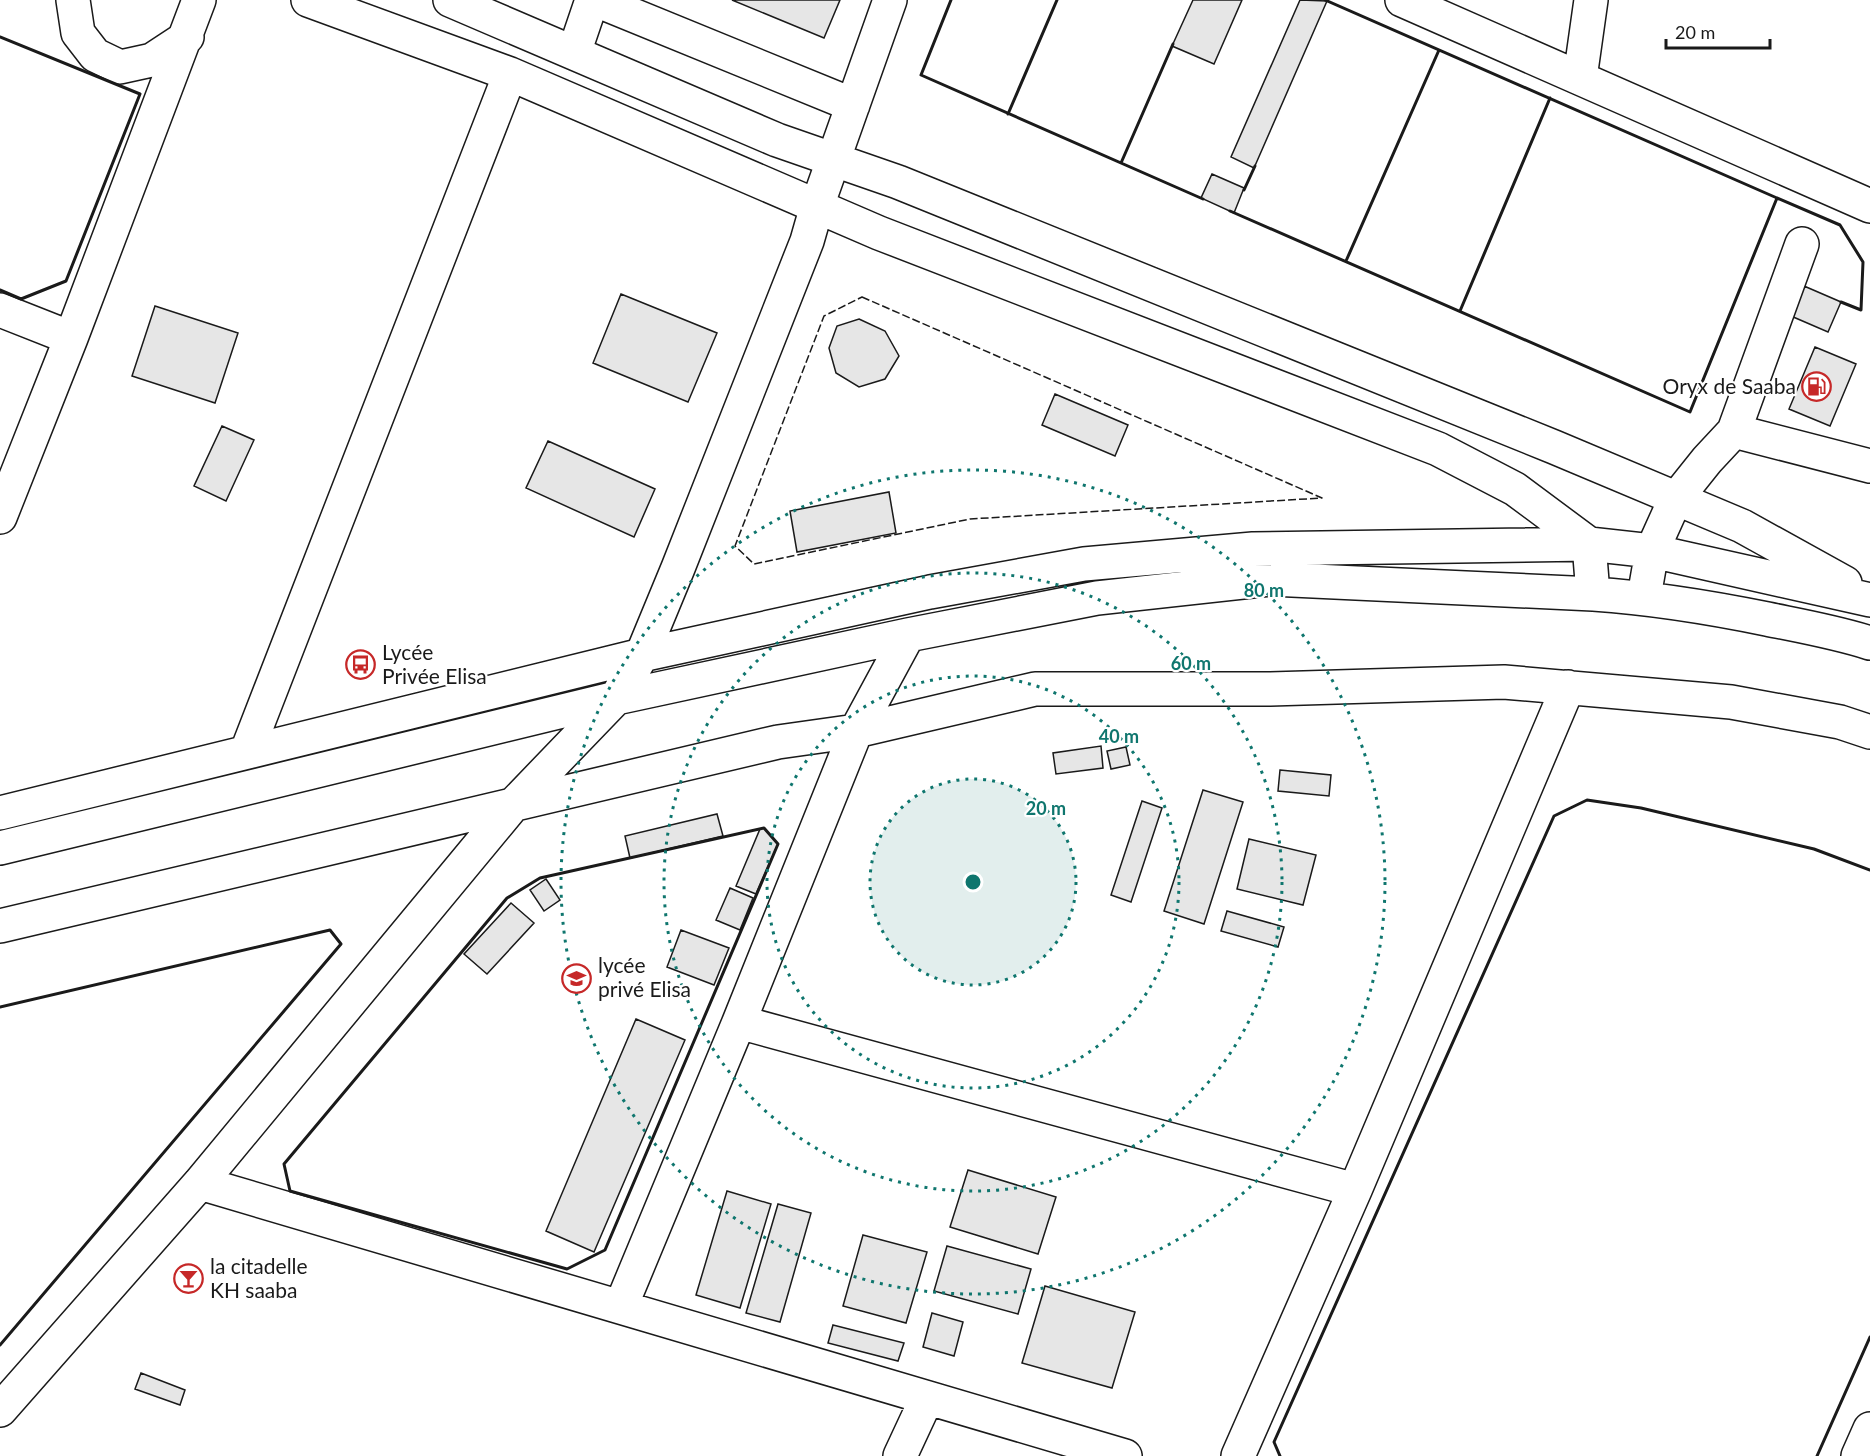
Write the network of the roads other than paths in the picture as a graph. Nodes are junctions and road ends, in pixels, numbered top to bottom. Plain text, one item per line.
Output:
1 (73, 0) edge
2 (200, 0) edge
3 (308, 0) edge
4 (450, 0) edge
5 (594, 0) edge
6 (890, 0) edge
7 (1402, 0) edge
8 (1591, 0) edge
9 (187, 37) junction
10 (574, 53) junction
11 (510, 75) junction
12 (1580, 78) junction
13 (853, 105) junction
14 (834, 160) junction
15 (817, 206) junction
16 (1870, 206) edge
17 (1802, 244) dead end
18 (0, 310) edge
19 (71, 338) junction
20 (1734, 431) junction
21 (1870, 466) edge
22 (1675, 500) junction
23 (0, 517) edge
24 (1589, 544) junction
25 (1652, 551) junction
26 (1593, 594) junction
27 (1644, 597) junction
28 (1870, 599) edge
29 (908, 635) junction
30 (1870, 643) edge
31 (642, 655) junction
32 (1568, 687) junction
33 (616, 698) junction
34 (856, 730) junction
35 (1870, 732) edge
36 (247, 751) junction
37 (513, 805) junction
38 (0, 813) edge
39 (0, 848) edge
40 (0, 926) edge
41 (739, 1022) junction
42 (200, 1183) junction
43 (1355, 1190) junction
44 (621, 1306) junction
45 (927, 1398) junction
46 (0, 1410) edge
47 (1870, 1429) edge
48 (900, 1456) edge
49 (1125, 1456) edge
50 (1238, 1456) edge
51 (1858, 1456) edge

1 - 9 street
2 - 9 street
3 - 11 street
4 - 10 street
5 - 10 street
5 - 13 street
6 - 13 street
7 - 12 street
8 - 12 street
9 - 19 street
10 - 14 street
11 - 15 street
11 - 36 street
12 - 16 street
13 - 14 street
14 - 15 street
14 - 22 street
15 - 24 street
15 - 31 street
17 - 20 street
18 - 19 street
19 - 23 street
20 - 21 street
20 - 22 street
22 - 25 street
22 - 28 street
24 - 25 street
24 - 26 street
24 - 31 street
25 - 27 street
25 - 28 street
26 - 27 street
26 - 29 street
27 - 30 street
29 - 33 street
29 - 34 street
31 - 33 street
31 - 36 street
32 - 34 street
32 - 35 street
32 - 43 street
33 - 37 street
33 - 39 street
34 - 37 street
34 - 41 street
36 - 38 street
37 - 40 street
37 - 42 street
41 - 43 street
41 - 44 street
42 - 44 street
42 - 46 street
43 - 50 street
44 - 45 street
45 - 48 street
45 - 49 street
47 - 51 street

